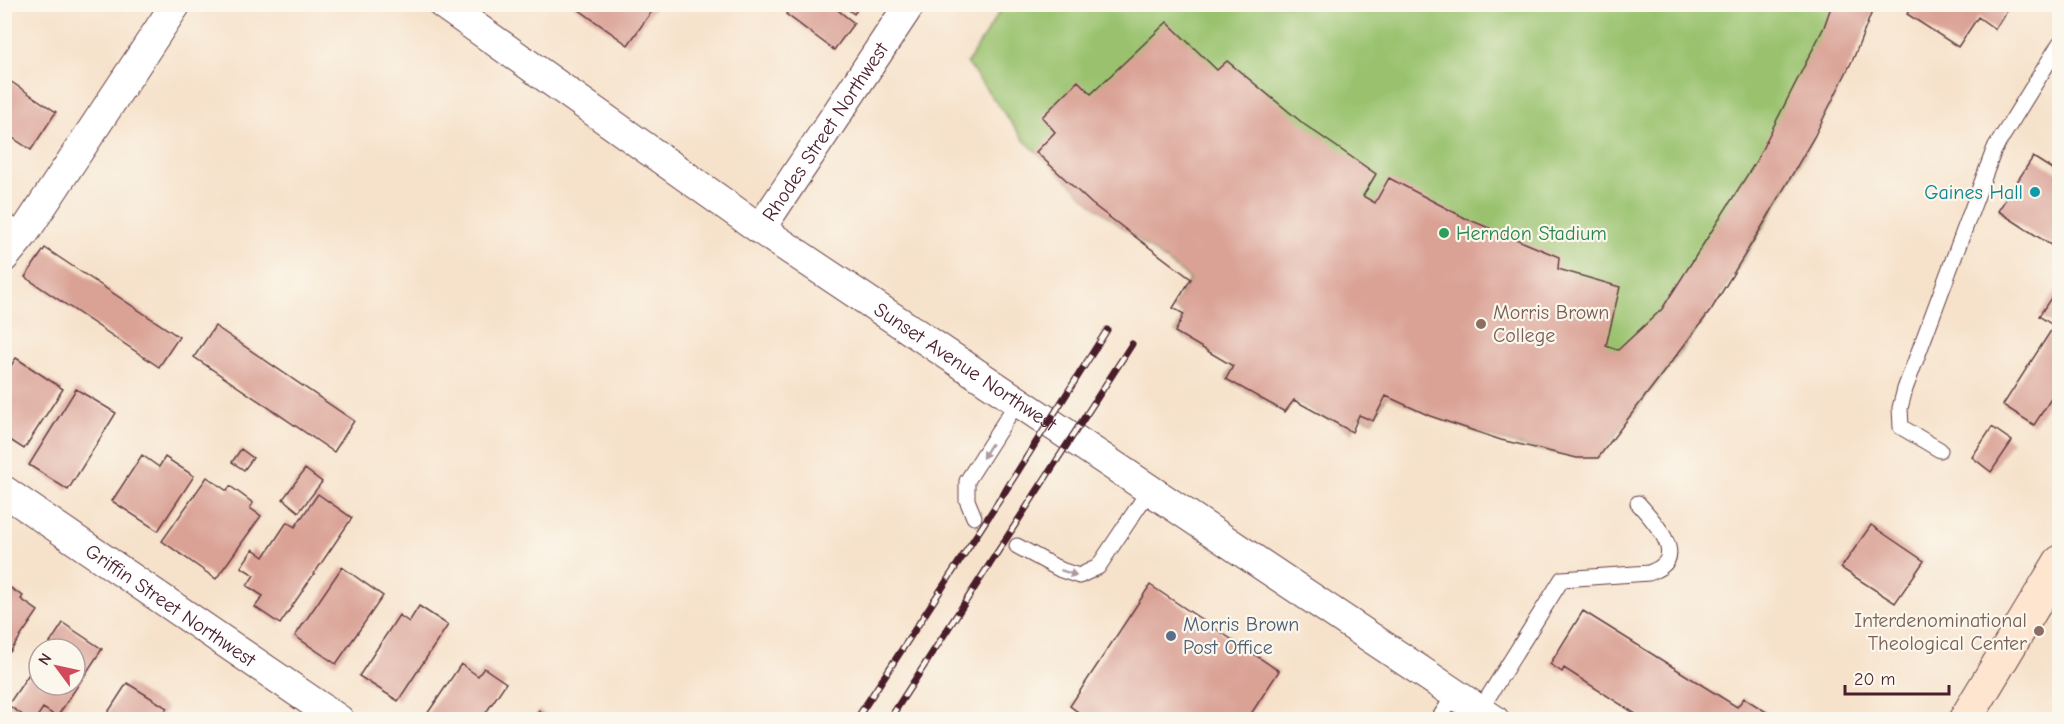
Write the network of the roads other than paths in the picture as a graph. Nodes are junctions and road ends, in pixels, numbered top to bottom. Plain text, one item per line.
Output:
1 (176, 4) edge
2 (910, 4) edge
3 (454, 8) edge
4 (2060, 43) edge
5 (14, 226) edge
6 (760, 229) junction
7 (4, 257) edge
8 (1018, 401) junction
9 (1940, 450) dead end
10 (1150, 489) junction
11 (4, 491) edge
12 (1638, 503) dead end
13 (975, 517) dead end
14 (1017, 546) dead end
15 (2060, 562) edge
16 (1455, 694) junction
17 (1487, 715) edge
18 (339, 720) edge
19 (1438, 720) edge
20 (1965, 720) edge

1 - 5 street
2 - 6 street, Rhodes Street Northwest
3 - 6 street, Sunset Avenue Northwest
4 - 9 lane
5 - 7 street
6 - 8 street, Sunset Avenue Northwest
8 - 10 street, Sunset Avenue Northwest
8 -> 13 lane
14 -> 10 lane
10 - 16 street, Sunset Avenue Northwest
11 - 18 street, Griffin Street Northwest
12 - 17 lane
15 - 20 main road
16 - 17 street, Sunset Avenue Northwest
16 - 19 lane

